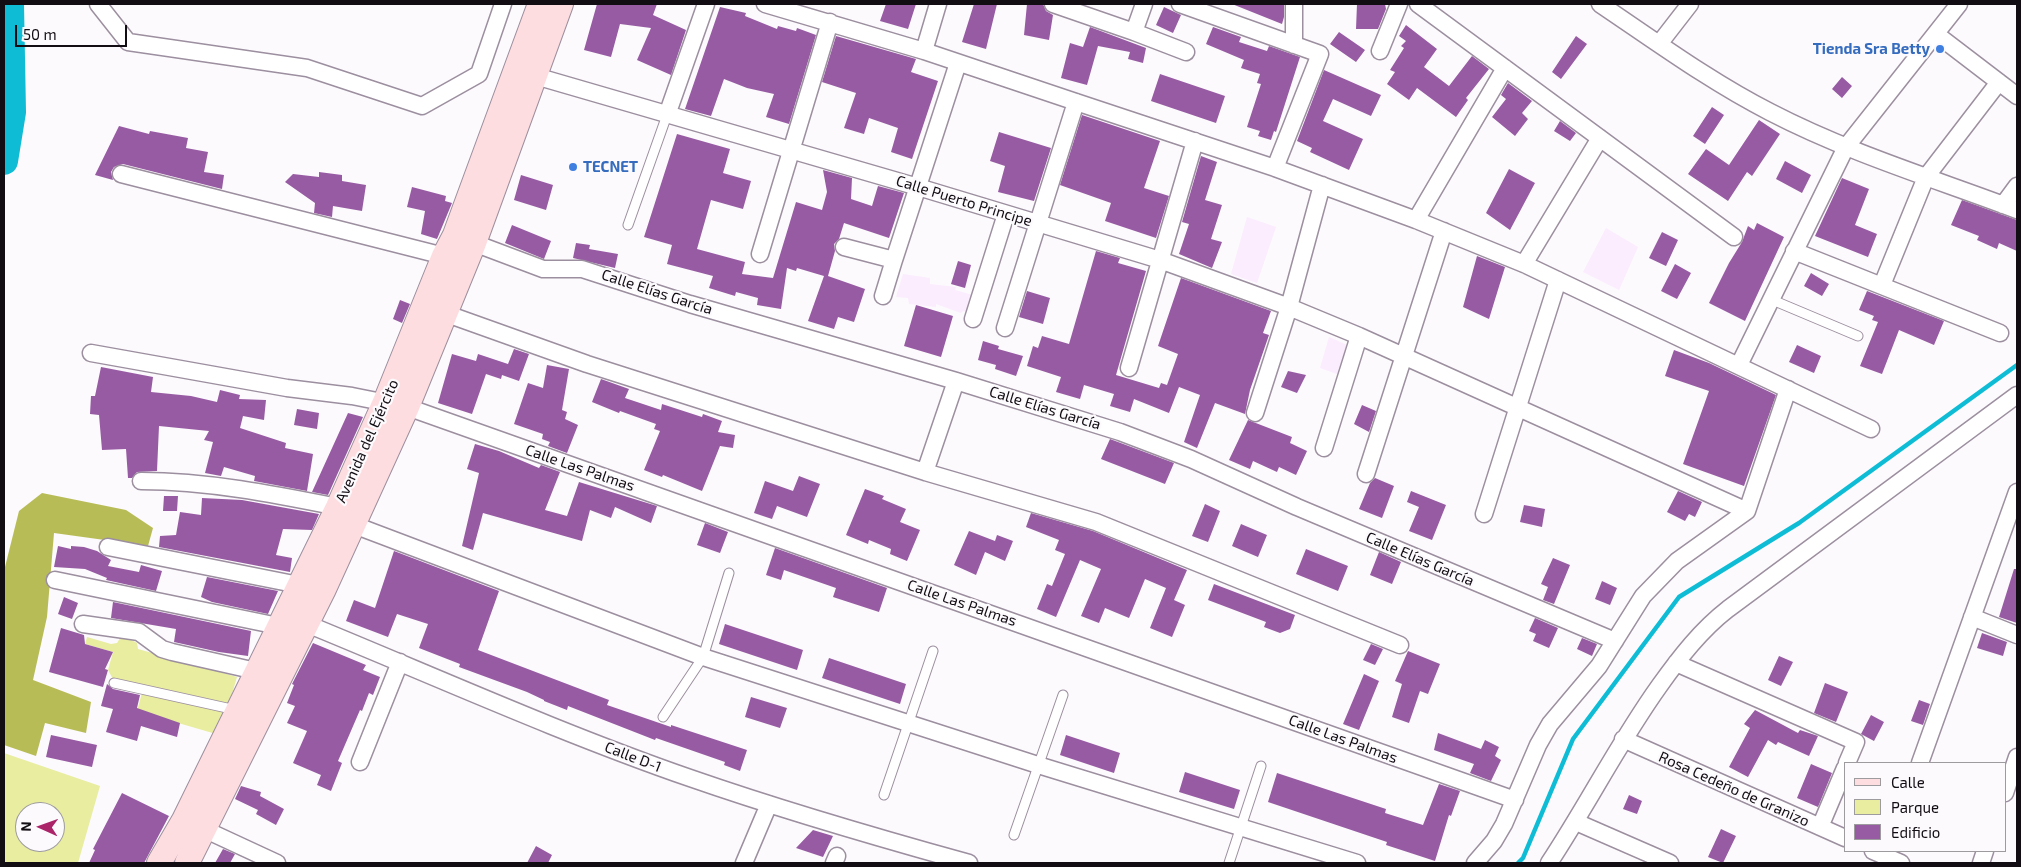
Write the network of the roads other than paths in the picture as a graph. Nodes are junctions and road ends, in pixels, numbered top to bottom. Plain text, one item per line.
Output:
1 (98, 4) edge
2 (502, 4) edge
3 (540, 4) edge
4 (562, 4) edge
5 (706, 4) edge
6 (764, 4) edge
7 (938, 4) edge
8 (1053, 4) edge
9 (1144, 4) edge
10 (1180, 4) edge
11 (1294, 4) edge
12 (1399, 4) edge
13 (1418, 4) edge
14 (1600, 4) edge
15 (1690, 4) edge
16 (1959, 4) edge
17 (830, 22) junction
18 (1134, 32) junction
19 (1936, 34) junction
20 (1659, 44) junction
21 (1294, 45) junction
22 (1380, 51) dead end
23 (924, 52) junction
24 (1186, 52) dead end
25 (958, 63) junction
26 (1505, 68) junction
27 (525, 73) junction
28 (1999, 82) junction
29 (2017, 96) edge
30 (1076, 102) junction
31 (667, 115) junction
32 (1600, 138) junction
33 (1195, 141) junction
34 (1846, 147) junction
35 (790, 151) junction
36 (1274, 168) junction
37 (121, 174) dead end
38 (1926, 177) junction
39 (1322, 185) junction
40 (2017, 186) edge
41 (918, 187) junction
42 (2010, 208) edge
43 (1006, 214) junction
44 (1416, 220) junction
45 (628, 224) dead end
46 (1038, 224) junction
47 (1444, 231) junction
48 (1734, 237) dead end
49 (464, 239) junction
50 (844, 247) dead end
51 (1794, 251) junction
52 (760, 254) dead end
53 (444, 256) junction
54 (894, 260) junction
55 (1160, 260) junction
56 (1524, 264) junction
57 (1558, 280) junction
58 (1882, 285) junction
59 (883, 296) dead end
60 (1770, 300) junction
61 (1289, 307) junction
62 (447, 314) junction
63 (973, 319) dead end
64 (1005, 328) dead end
65 (2000, 333) dead end
66 (1359, 336) junction
67 (1858, 336) dead end
68 (91, 353) dead end
69 (1405, 356) junction
70 (1739, 365) junction
71 (1129, 368) dead end
72 (956, 380) junction
73 (1788, 389) junction
74 (2017, 395) edge
75 (396, 405) junction
76 (1518, 406) junction
77 (1254, 412) dead end
78 (1871, 429) dead end
79 (1324, 448) dead end
80 (925, 472) junction
81 (1366, 474) dead end
82 (141, 481) dead end
83 (2017, 492) edge
84 (338, 507) junction
85 (1747, 511) junction
86 (1484, 514) dead end
87 (354, 525) junction
88 (108, 547) dead end
89 (729, 573) dead end
90 (55, 580) dead end
91 (299, 584) junction
92 (323, 591) junction
93 (1972, 617) junction
94 (83, 624) dead end
95 (278, 626) junction
96 (305, 628) junction
97 (2017, 634) edge
98 (1615, 641) junction
99 (1400, 645) dead end
100 (933, 651) dead end
101 (703, 656) junction
102 (400, 662) junction
103 (1676, 664) junction
104 (256, 671) junction
105 (114, 683) dead end
106 (1064, 695) dead end
107 (237, 710) junction
108 (663, 717) dead end
109 (908, 723) junction
110 (1623, 739) junction
111 (2017, 757) edge
112 (360, 762) dead end
113 (1847, 762) edge
114 (1920, 762) edge
115 (1038, 765) junction
116 (1261, 766) dead end
117 (1844, 770) edge
118 (2006, 790) edge
119 (884, 795) dead end
120 (1515, 800) junction
121 (769, 804) junction
122 (184, 820) junction
123 (1576, 822) junction
124 (1240, 827) junction
125 (1820, 827) junction
126 (206, 830) junction
127 (1014, 835) dead end
128 (1844, 838) edge
129 (160, 863) edge
130 (187, 863) edge
131 (278, 863) edge
132 (744, 863) edge
133 (969, 863) edge
134 (1229, 863) edge
135 (1357, 863) edge
136 (1475, 863) edge
137 (1549, 863) edge
138 (1670, 863) edge

1 - 2 street
3 - 27 main road, Avenida del Ejército
4 - 27 main road, Avenida del Ejército
5 - 31 street
6 - 17 street
7 - 23 street
8 - 18 street
9 - 18 street
10 - 21 street
11 - 21 street
12 - 22 street
13 - 26 street
14 - 20 street
15 - 20 street
16 - 19 street
17 - 23 street
17 - 35 street
18 - 24 street
19 - 28 street
19 - 34 street
20 - 34 street
21 - 36 street
23 - 25 street
25 - 30 street
25 - 41 street
26 - 32 street
26 - 44 street
27 - 31 street, Calle Puerto Principe
27 - 49 main road, Avenida del Ejército
28 - 29 street
28 - 38 street
30 - 33 street
30 - 46 street
31 - 35 street, Calle Puerto Principe
31 - 45 lane
32 - 48 street
32 - 56 street
33 - 36 street
33 - 55 street
34 - 38 street
34 - 51 street
35 - 41 street, Calle Puerto Principe
35 - 52 street
36 - 39 street
37 - 53 street
38 - 42 street
38 - 58 street
39 - 44 street
39 - 61 street
40 - 42 street
41 - 43 street, Calle Puerto Principe
41 - 54 street
43 - 46 street, Calle Puerto Principe
43 - 63 street
44 - 47 street
46 - 55 street, Calle Puerto Principe
46 - 64 street
47 - 56 street
47 - 69 street
49 - 53 main road, Avenida del Ejército
49 - 62 main road, Avenida del Ejército
49 - 72 street, Calle Elías García
50 - 54 street
51 - 58 street
51 - 60 street
53 - 75 main road, Avenida del Ejército
54 - 59 street
55 - 61 street, Calle Puerto Principe
55 - 71 street
56 - 57 street
57 - 70 street
57 - 76 street
58 - 65 street
60 - 67 lane
60 - 70 street
61 - 66 street, Calle Puerto Principe
61 - 77 street
62 - 75 main road, Avenida del Ejército
62 - 80 street
66 - 69 street, Calle Puerto Principe
66 - 79 street
68 - 75 street, Calle Las Palmas
69 - 76 street, Calle Puerto Principe
69 - 81 street
70 - 73 street
72 - 80 street
72 - 98 street, Calle Elías García
73 - 78 street
73 - 85 street
74 - 103 street
75 - 84 main road, Avenida del Ejército
75 - 87 main road, Avenida del Ejército
75 - 120 street, Calle Las Palmas
76 - 85 street, Calle Puerto Principe
76 - 86 street
80 - 99 street
82 - 84 street
83 - 93 street
84 - 91 main road, Avenida del Ejército
85 - 98 street
87 - 92 main road, Avenida del Ejército
87 - 101 street
88 - 91 street
89 - 101 lane
90 - 95 street, Calle D-1
91 - 92 street
91 - 95 main road, Avenida del Ejército
92 - 96 main road, Avenida del Ejército
93 - 97 street
93 - 114 street
94 - 104 street
95 - 96 street, Calle D-1
95 - 104 main road, Avenida del Ejército
96 - 102 street, Calle D-1
96 - 126 main road, Avenida del Ejército
98 - 120 street
100 - 109 lane
101 - 108 lane
101 - 109 street
102 - 112 street
102 - 121 street, Calle D-1
103 - 110 street
103 - 113 street
104 - 107 main road, Avenida del Ejército
105 - 107 lane
106 - 115 lane
107 - 122 main road, Avenida del Ejército
109 - 115 street
109 - 119 lane
110 - 123 street
110 - 125 street, Rosa Cedeño de Granizo
111 - 118 street
115 - 124 street
115 - 127 lane
116 - 124 lane
117 - 125 street
120 - 136 street
121 - 132 street
121 - 133 street, Calle D-1
122 - 126 street
122 - 129 main road, Avenida del Ejército
123 - 137 street
123 - 138 street
124 - 134 lane
124 - 135 street
125 - 128 street, Rosa Cedeño de Granizo
126 - 130 main road, Avenida del Ejército
126 - 131 street

